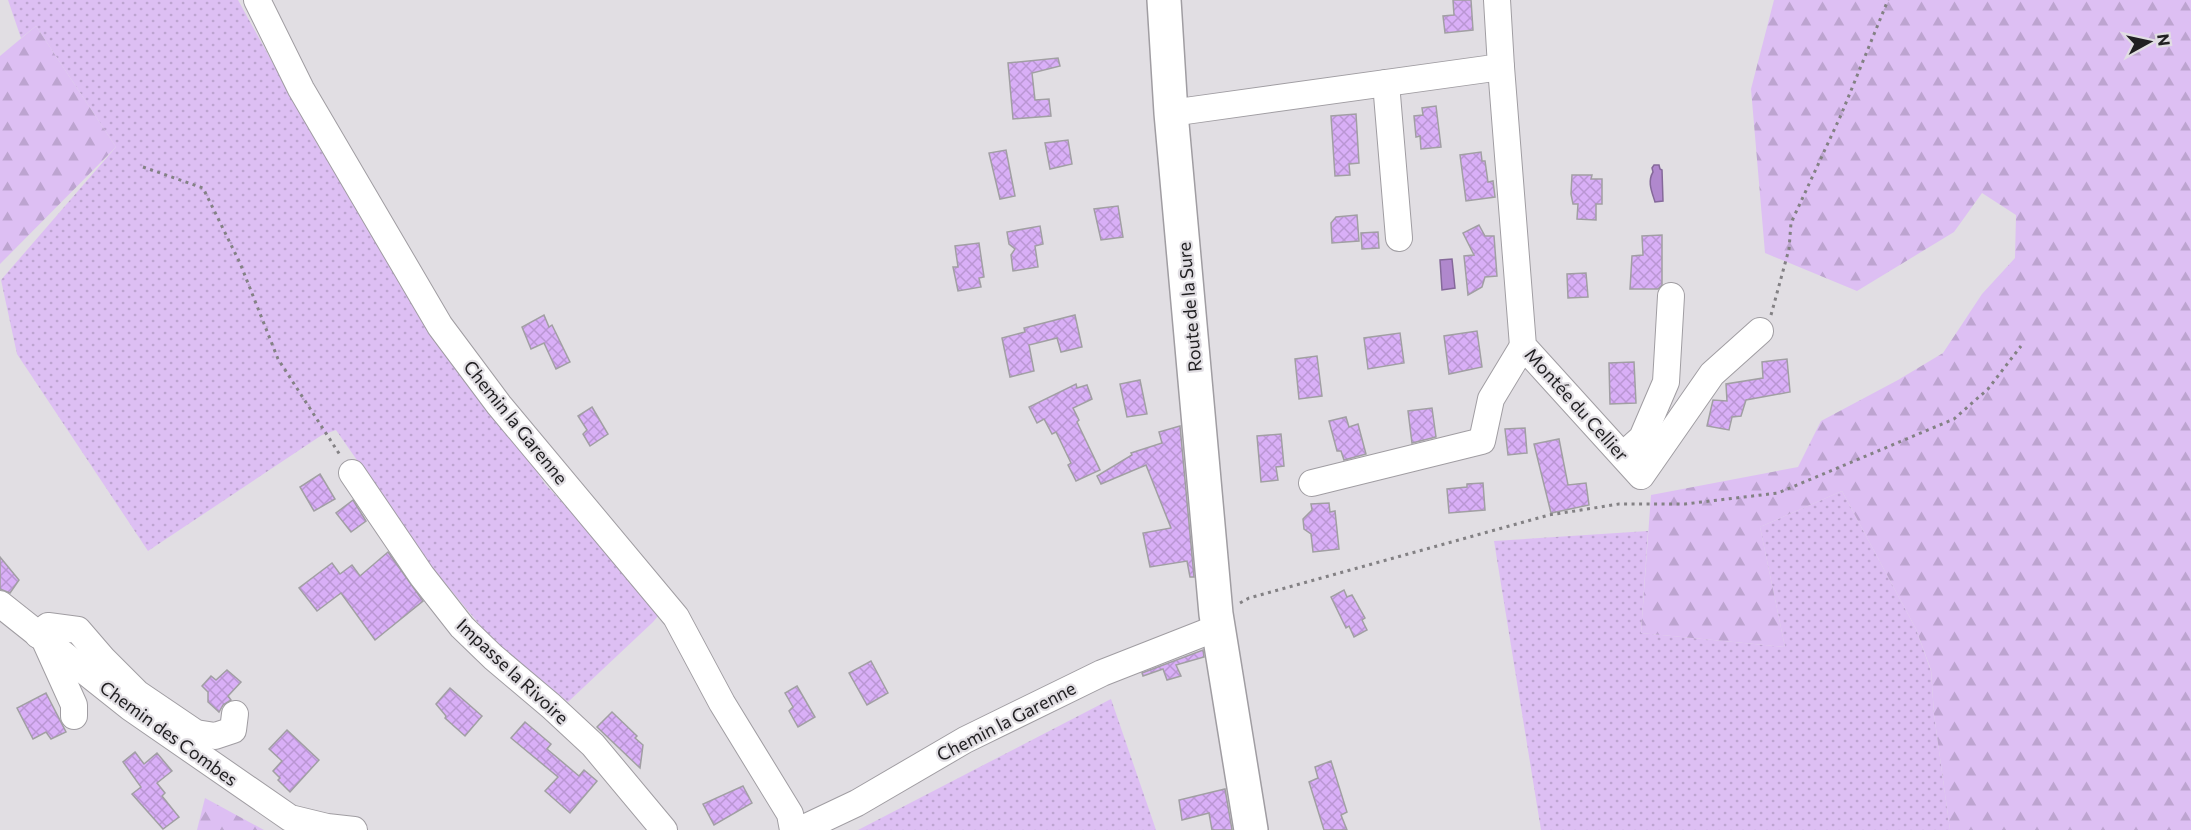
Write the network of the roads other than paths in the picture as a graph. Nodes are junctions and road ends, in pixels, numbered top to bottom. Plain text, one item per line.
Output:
1 (257, 0) edge
2 (1164, 0) edge
3 (1497, 0) edge
4 (1501, 67) junction
5 (1386, 83) junction
6 (1171, 112) junction
7 (1399, 238) dead end
8 (1671, 296) dead end
9 (1760, 331) road end
10 (1523, 346) junction
11 (1623, 455) junction
12 (352, 473) road end
13 (1311, 483) dead end
14 (0, 604) edge
15 (1218, 622) junction
16 (41, 637) junction
17 (235, 714) dead end
18 (74, 716) dead end
19 (354, 830) edge
20 (664, 830) edge
21 (793, 830) edge
22 (800, 830) edge
23 (1251, 830) edge

1 - 21 street, Chemin la Garenne
2 - 6 main road, Route de la Sure
3 - 4 street, Montée du Cellier
4 - 5 street
4 - 10 street, Montée du Cellier
5 - 6 street
5 - 7 street
6 - 15 main road, Route de la Sure
8 - 11 street
9 - 11 street, Montée du Cellier
10 - 11 street, Montée du Cellier
10 - 13 street
12 - 20 street, Impasse la Rivoire
14 - 16 street, Chemin des Combes
15 - 22 street, Chemin la Garenne
15 - 23 main road, Route de la Sure
16 - 17 street
16 - 18 street
16 - 19 street, Chemin des Combes

